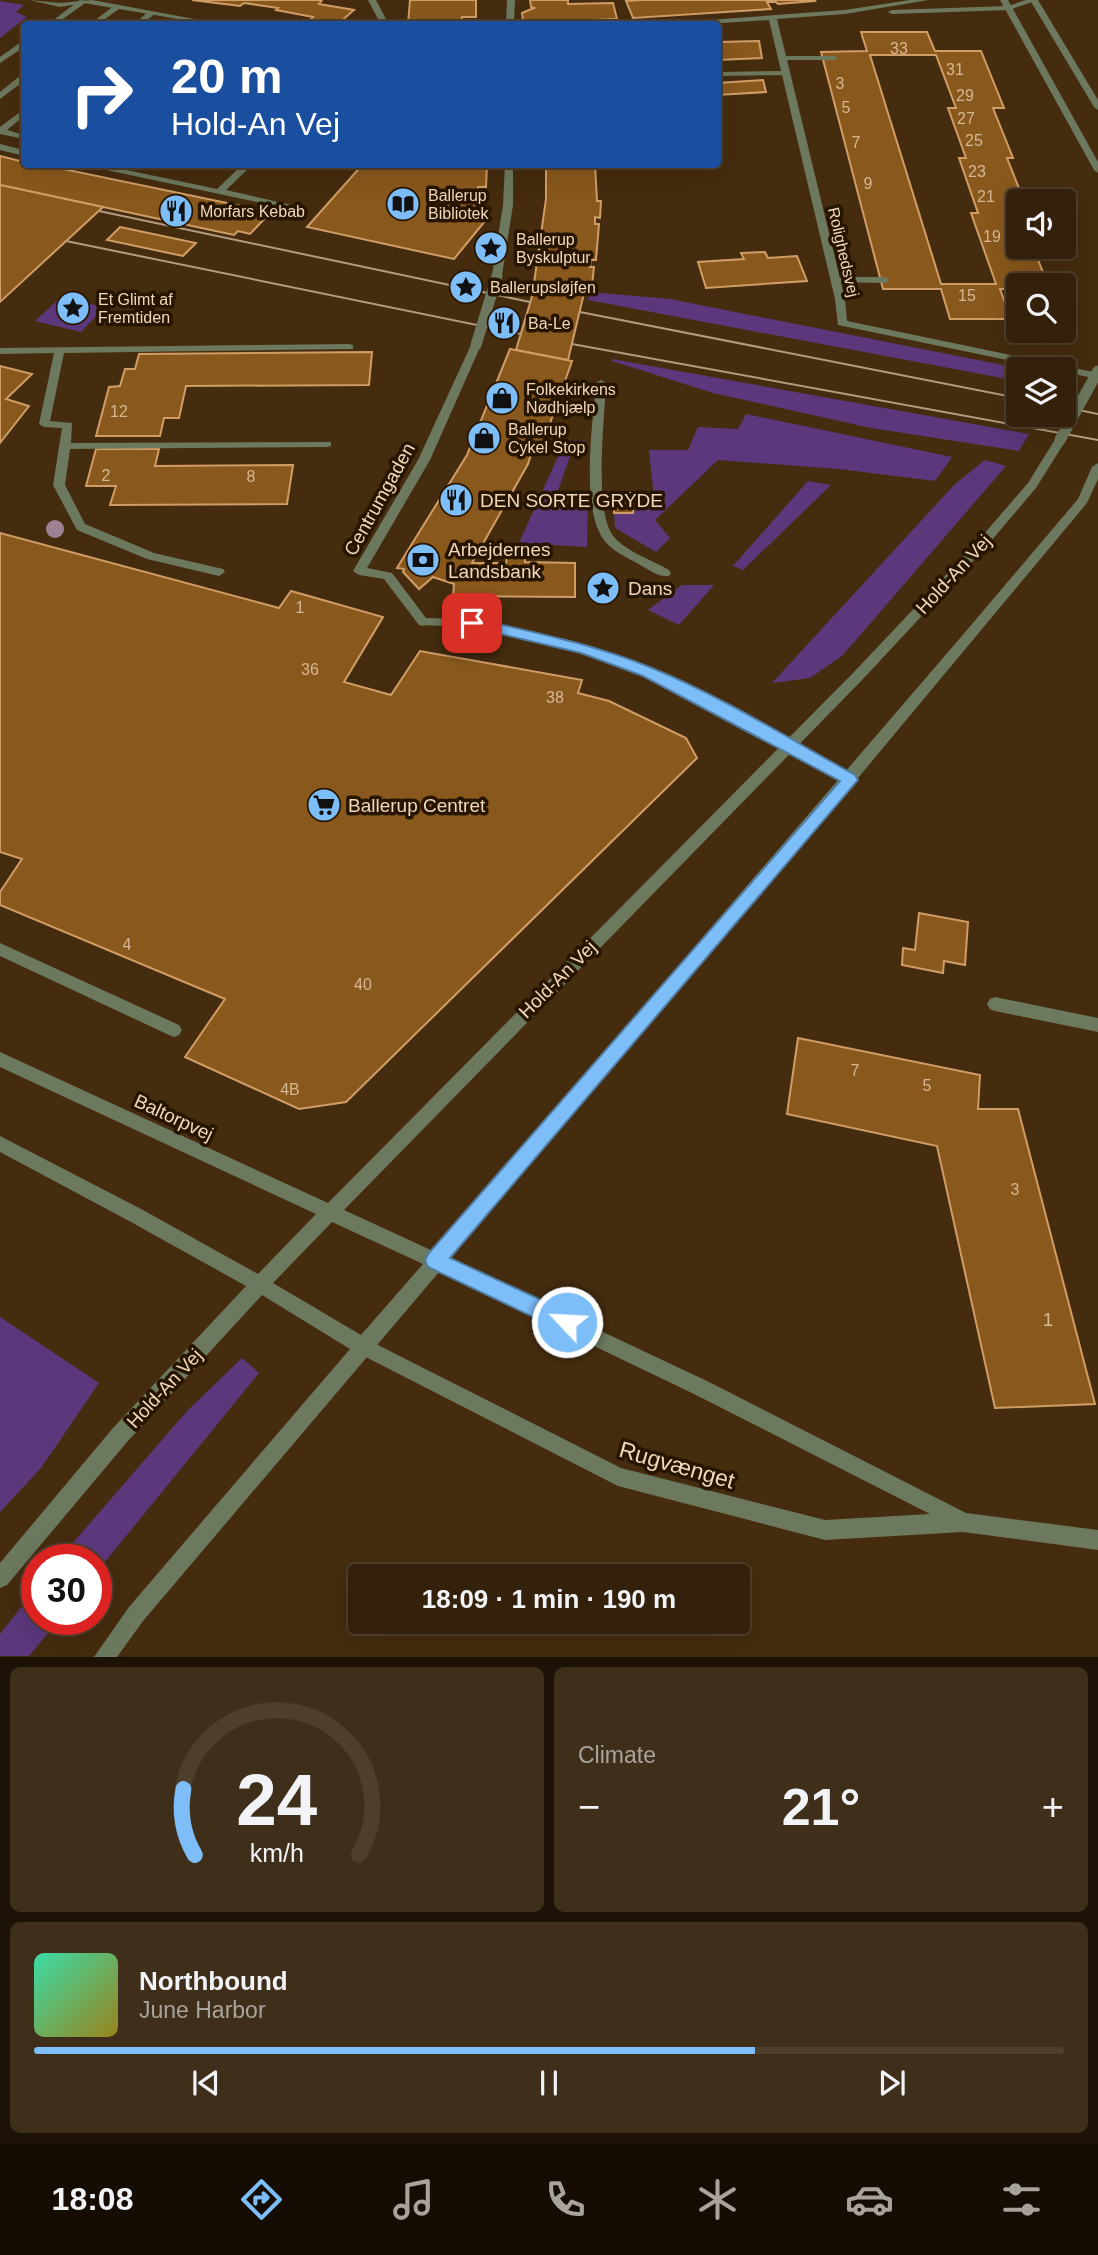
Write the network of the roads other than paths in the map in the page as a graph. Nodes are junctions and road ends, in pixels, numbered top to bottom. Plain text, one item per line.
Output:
1 (33, 0) edge
2 (511, 0) edge
3 (925, 0) edge
4 (1034, 0) edge
5 (83, 1) edge
6 (373, 1) edge
7 (836, 1) edge
8 (1006, 4) edge
9 (118, 7) junction
10 (845, 12) junction
11 (152, 13) junction
12 (773, 19) junction
13 (56, 21) edge
14 (98, 21) edge
15 (142, 21) edge
16 (186, 21) edge
17 (381, 21) edge
18 (510, 21) edge
19 (721, 22) edge
20 (21, 46) edge
21 (782, 58) junction
22 (834, 58) dead end
23 (0, 61) edge
24 (785, 73) junction
25 (721, 74) edge
26 (21, 79) edge
27 (0, 96) edge
28 (1098, 107) edge
29 (21, 115) edge
30 (0, 131) edge
31 (21, 136) edge
32 (0, 147) edge
33 (21, 152) edge
34 (102, 168) edge
35 (245, 168) edge
36 (509, 168) edge
37 (1098, 170) edge
38 (220, 191) junction
39 (300, 208) dead end
40 (835, 280) junction
41 (885, 280) dead end
42 (349, 347) dead end
43 (60, 350) junction
44 (0, 351) edge
45 (1098, 371) edge
46 (1098, 376) edge
47 (601, 383) dead end
48 (327, 444) dead end
49 (65, 446) junction
50 (1098, 467) edge
51 (219, 572) dead end
52 (665, 573) dead end
53 (789, 745) junction
54 (850, 780) junction
55 (0, 949) edge
56 (995, 1004) dead end
57 (1098, 1025) edge
58 (174, 1030) dead end
59 (0, 1059) edge
60 (0, 1144) edge
61 (331, 1212) junction
62 (435, 1261) junction
63 (261, 1283) junction
64 (362, 1346) junction
65 (963, 1522) junction
66 (1098, 1540) edge
67 (0, 1578) edge
68 (104, 1657) edge

1 - 5 street
2 - 18 street
3 - 10 street
4 - 8 street
4 - 28 street
5 - 9 street
5 - 13 street
6 - 17 street
7 - 10 street
8 - 10 street
8 - 37 street
9 - 11 street
9 - 14 street
10 - 12 street
11 - 15 street
11 - 16 street
12 - 19 street
12 - 21 street, Rolighedsvej
20 - 23 street
21 - 22 street
21 - 24 street, Rolighedsvej
24 - 25 street
24 - 40 street, Rolighedsvej
26 - 27 street
29 - 30 street
30 - 31 street
32 - 33 street
34 - 38 street
35 - 38 street
36 - 53 street, Centrumgaden, bridge
38 - 39 street
40 - 41 street
40 - 46 street, Rolighedsvej
42 - 43 street
43 - 44 street
43 - 49 street
45 - 53 street, Hold-An Vej, bridge
47 - 52 street
48 - 49 street
49 - 51 street
50 - 54 street
53 - 54 street, Centrumgaden
53 - 61 street, Hold-An Vej
54 - 62 street
55 - 58 street
56 - 57 street
59 - 61 street, Baltorpvej
60 - 63 street
61 - 62 street, Baltorpvej
61 - 63 street, Hold-An Vej
62 - 64 street
62 - 65 street, Rugvænget
63 - 64 street, Rugvænget
63 - 67 street, Hold-An Vej
64 - 65 street, Rugvænget
64 - 68 street
65 - 66 street, Rugvænget

